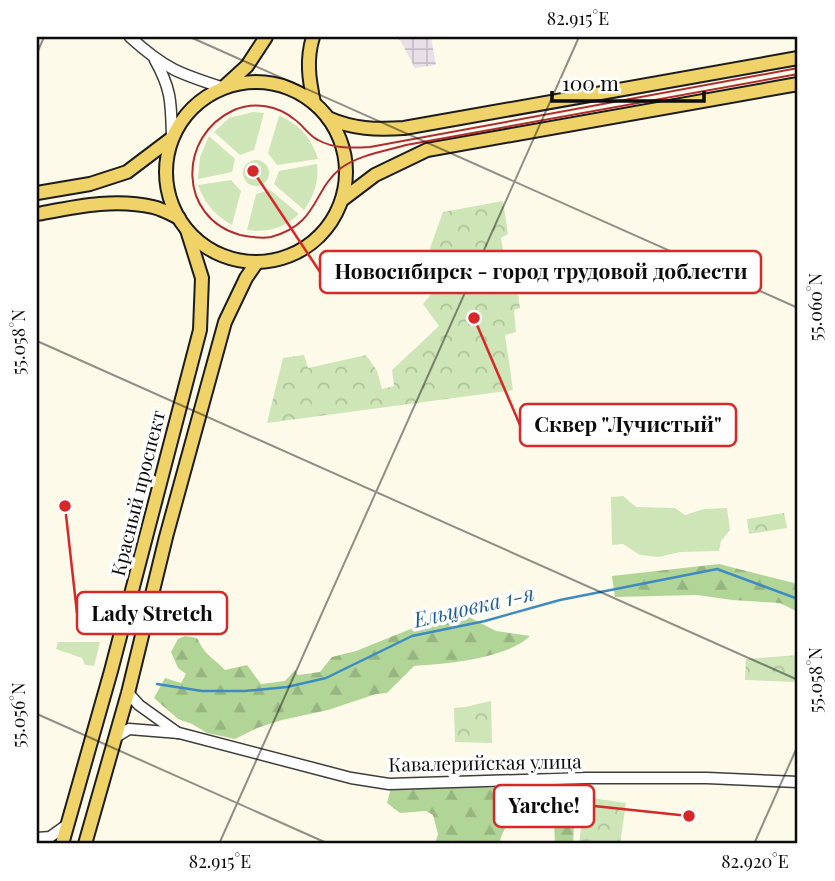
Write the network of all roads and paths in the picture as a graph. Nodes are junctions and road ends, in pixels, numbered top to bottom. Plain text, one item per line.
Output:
1 (130, 37) edge
2 (266, 37) edge
3 (313, 37) edge
4 (798, 58) edge
5 (155, 60) junction
6 (798, 84) edge
7 (224, 88) junction
8 (314, 103) junction
9 (328, 118) junction
10 (173, 138) junction
11 (37, 194) edge
12 (342, 200) junction
13 (37, 214) edge
14 (179, 218) junction
15 (187, 230) junction
16 (257, 262) junction
17 (128, 693) junction
18 (179, 733) junction
19 (116, 737) junction
20 (798, 782) edge
21 (68, 824) junction
22 (37, 838) edge
23 (62, 844) edge
24 (85, 844) edge

1 - 5 street
2 - 7 main road
3 - 8 main road
4 - 9 main road
5 - 7 street
5 - 10 street
6 - 12 main road
7 - 8 main road
7 - 10 main road
8 - 9 main road
9 - 12 main road
10 - 11 main road
10 - 14 main road
12 - 16 main road
13 - 14 main road
14 - 15 main road
15 - 16 main road
15 - 21 main road, Красный проспект
16 - 17 main road, Красный проспект
17 - 18 street
17 - 19 main road, Красный проспект
18 - 19 street
18 - 20 street, Кавалерийская улица
19 - 24 main road, Красный проспект
21 - 22 street
21 - 23 main road, Красный проспект

